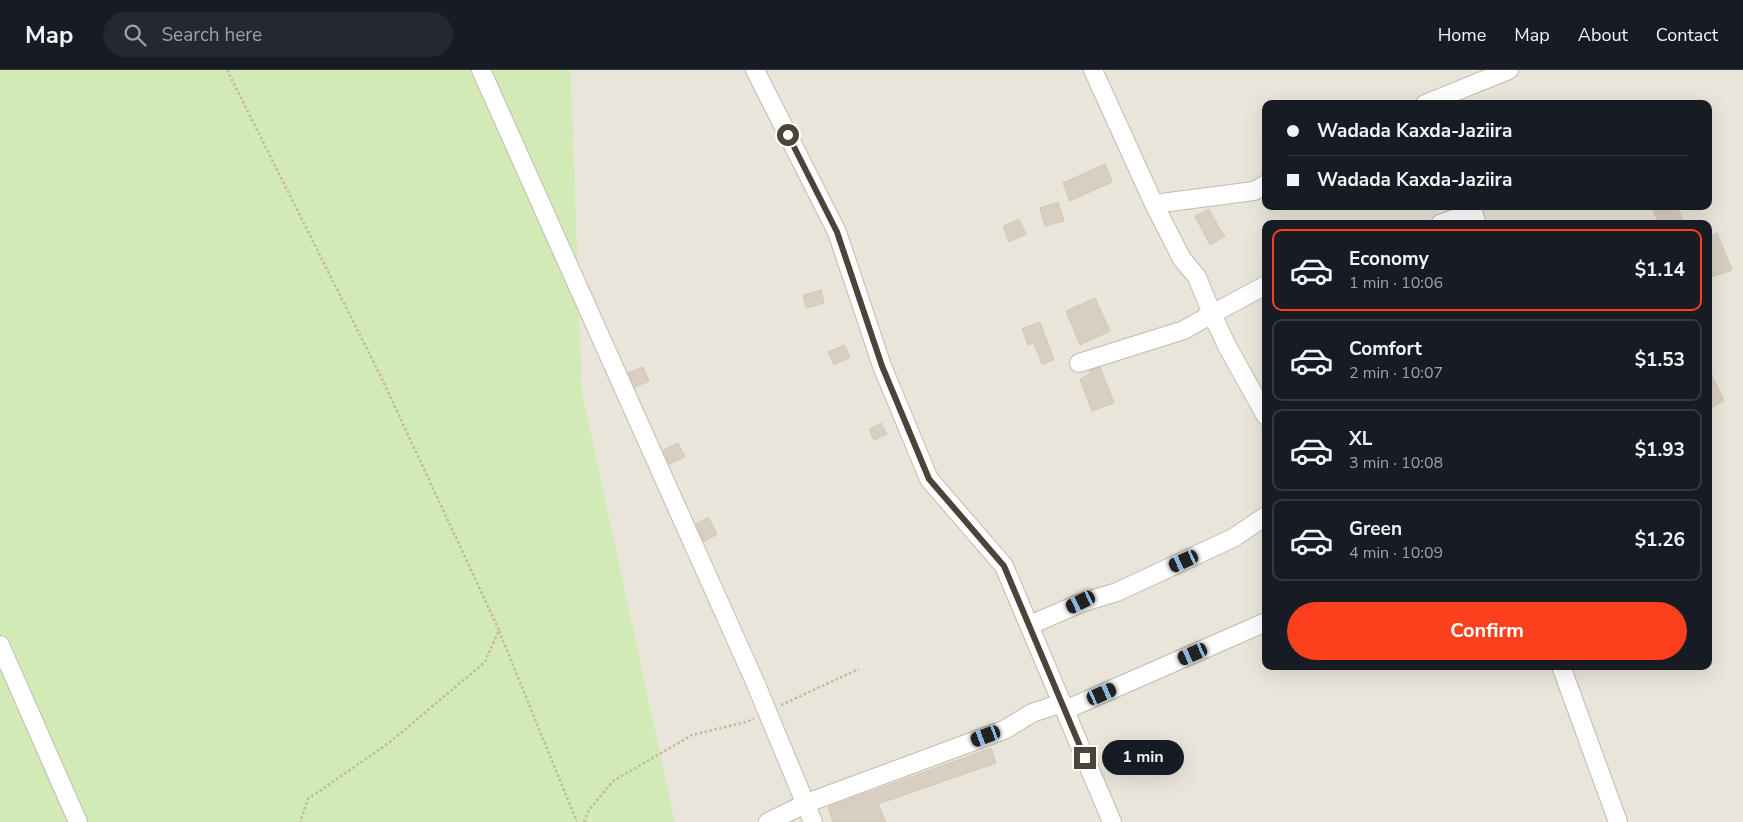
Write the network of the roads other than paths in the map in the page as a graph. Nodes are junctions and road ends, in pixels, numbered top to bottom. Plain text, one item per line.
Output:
1 (481, 70) edge
2 (755, 70) edge
3 (1093, 70) edge
4 (1508, 70) edge
5 (1435, 100) edge
6 (1262, 186) edge
7 (1154, 204) junction
8 (1451, 220) edge
9 (1476, 220) edge
10 (1262, 287) edge
11 (1212, 314) junction
12 (1079, 363) dead end
13 (1262, 409) edge
14 (1262, 519) edge
15 (1262, 624) edge
16 (1030, 625) junction
17 (0, 645) edge
18 (1562, 670) edge
19 (1063, 706) junction
20 (807, 804) junction
21 (78, 822) edge
22 (768, 822) edge
23 (813, 822) edge
24 (1112, 822) edge
25 (1618, 822) edge

1 - 20 street
2 - 16 street
3 - 7 street
4 - 5 street
6 - 7 street
7 - 11 street
8 - 9 street
10 - 11 street
11 - 12 street
11 - 13 street
14 - 16 street
15 - 19 street
16 - 19 street
17 - 21 street
18 - 25 street
19 - 20 street
19 - 24 street
20 - 22 street
20 - 23 street

